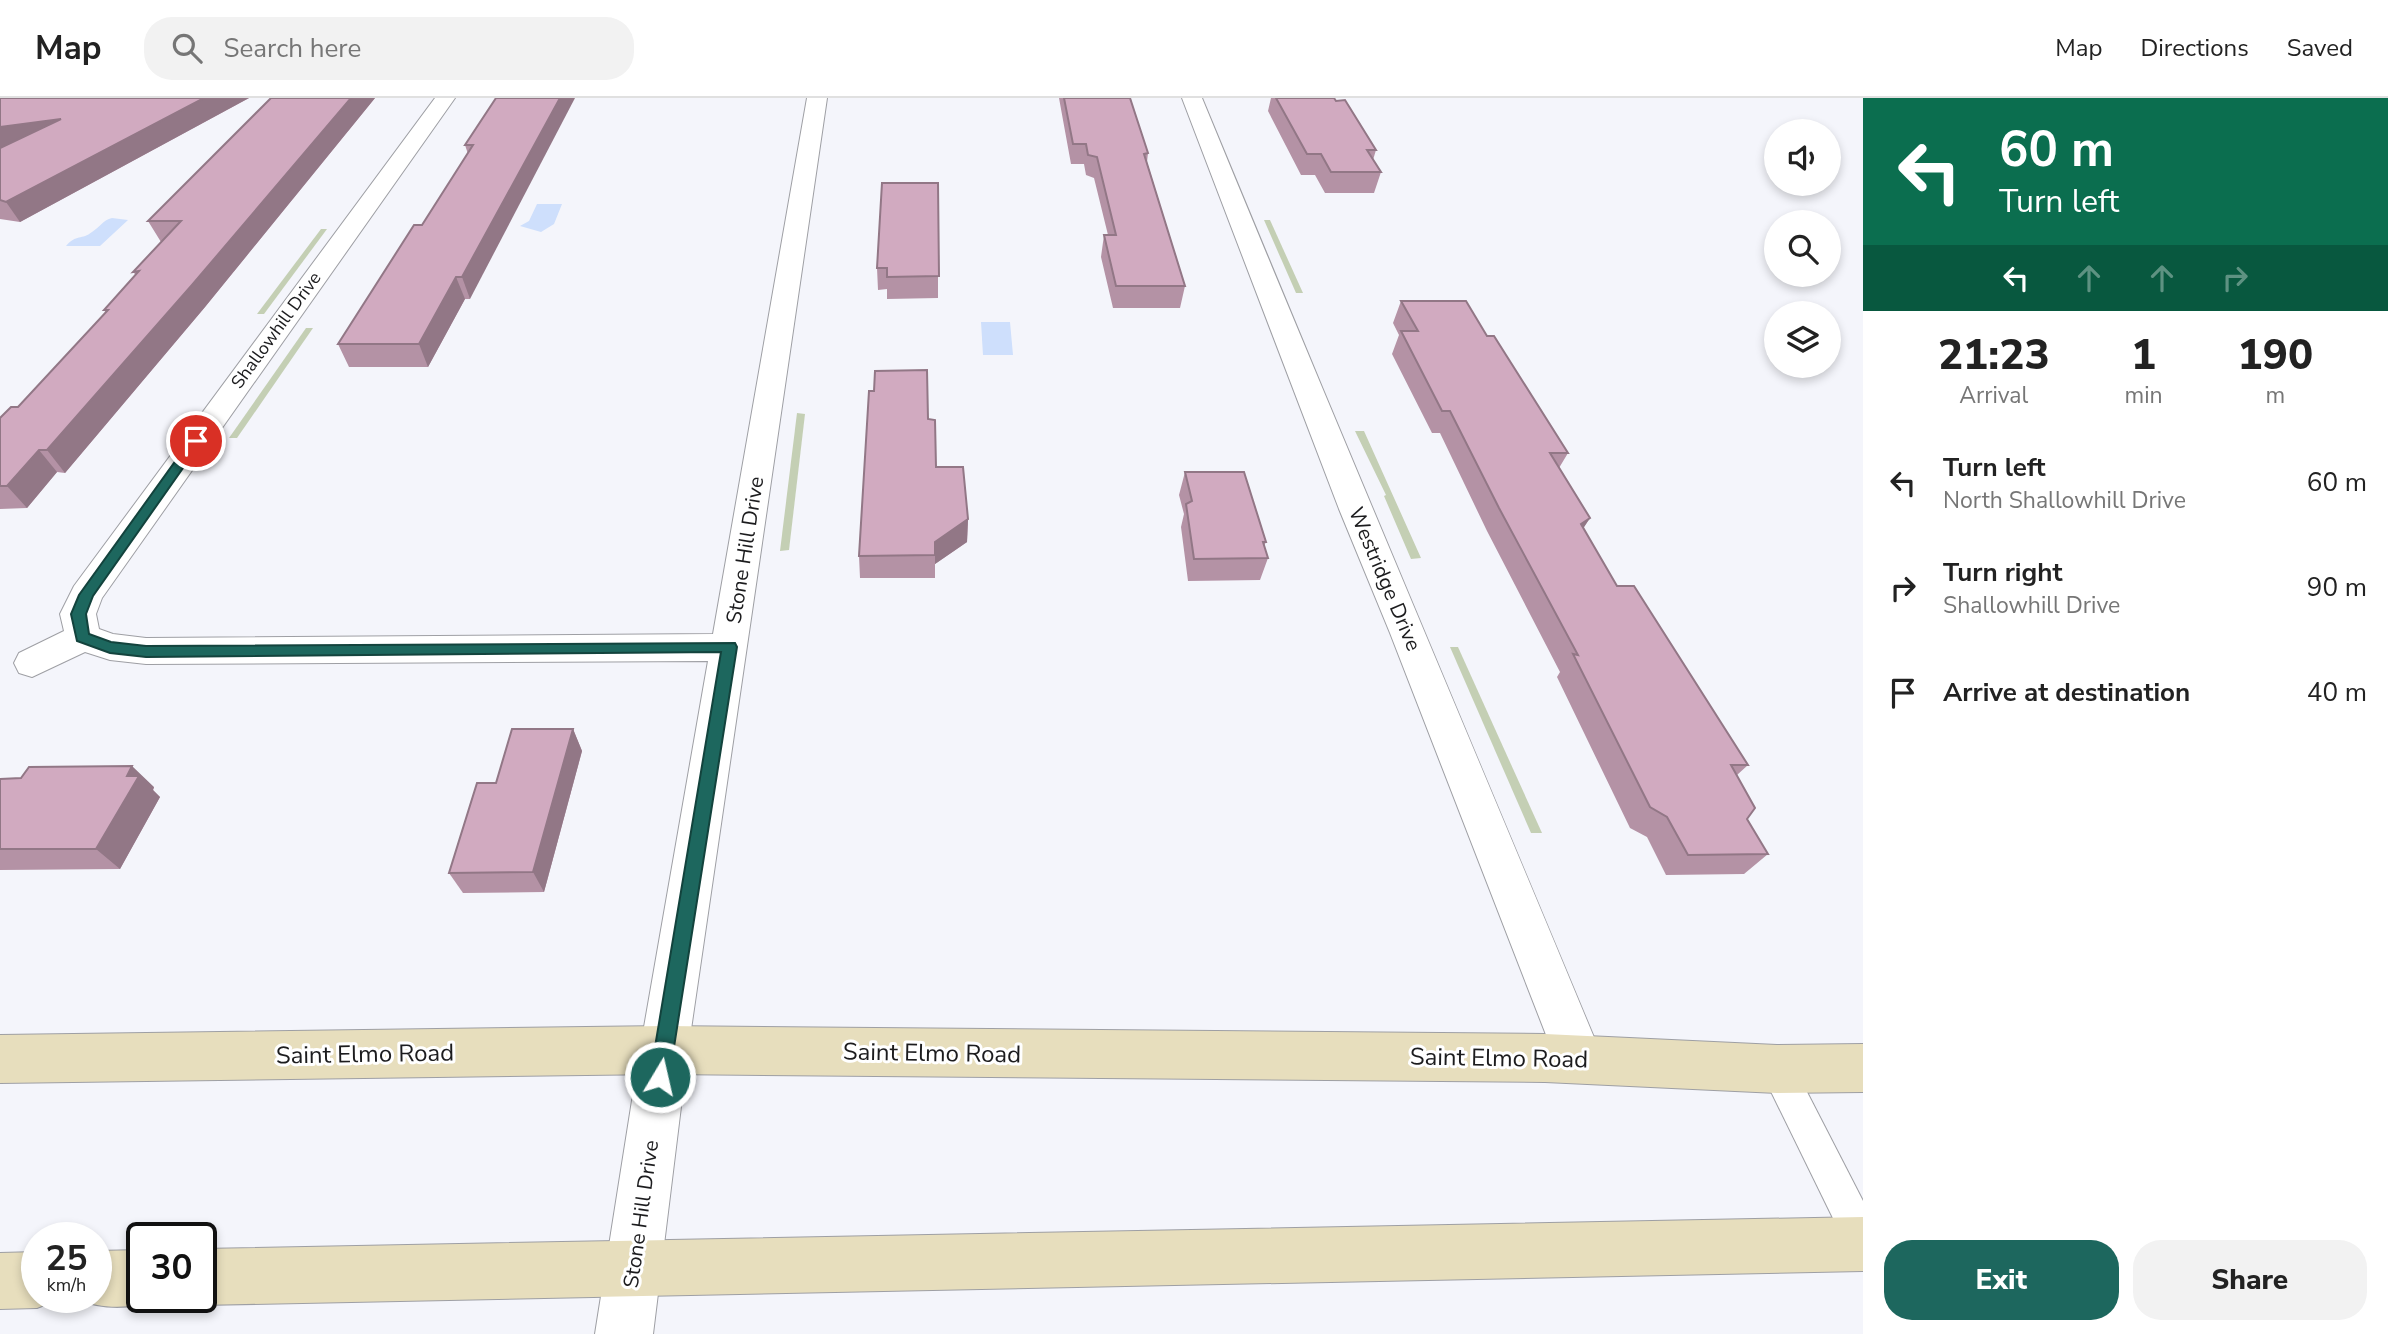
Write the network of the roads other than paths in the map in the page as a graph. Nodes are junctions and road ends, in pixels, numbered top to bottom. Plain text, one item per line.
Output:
1 (445, 98) edge
2 (817, 98) edge
3 (1192, 98) edge
4 (83, 638) junction
5 (730, 647) junction
6 (32, 663) dead end
7 (664, 1050) junction
8 (0, 1059) edge
9 (1579, 1059) junction
10 (1863, 1068) edge
11 (1777, 1069) junction
12 (1863, 1242) edge
13 (633, 1269) junction
14 (217, 1277) edge
15 (21, 1280) edge
16 (0, 1281) edge
17 (624, 1334) edge

1 - 4 street, Shallowhill Drive
2 - 5 street, Stone Hill Drive
3 - 9 street, Westridge Drive
4 - 5 street
4 - 6 street
5 - 7 street, Stone Hill Drive
7 - 8 main road, Saint Elmo Road
7 - 9 main road, Saint Elmo Road
7 - 13 street, Stone Hill Drive
9 - 11 main road, Saint Elmo Road
10 - 11 main road, Saint Elmo Road
11 - 12 lane
12 - 13 main road
13 - 14 main road
13 - 17 street, Stone Hill Drive
15 - 16 main road

